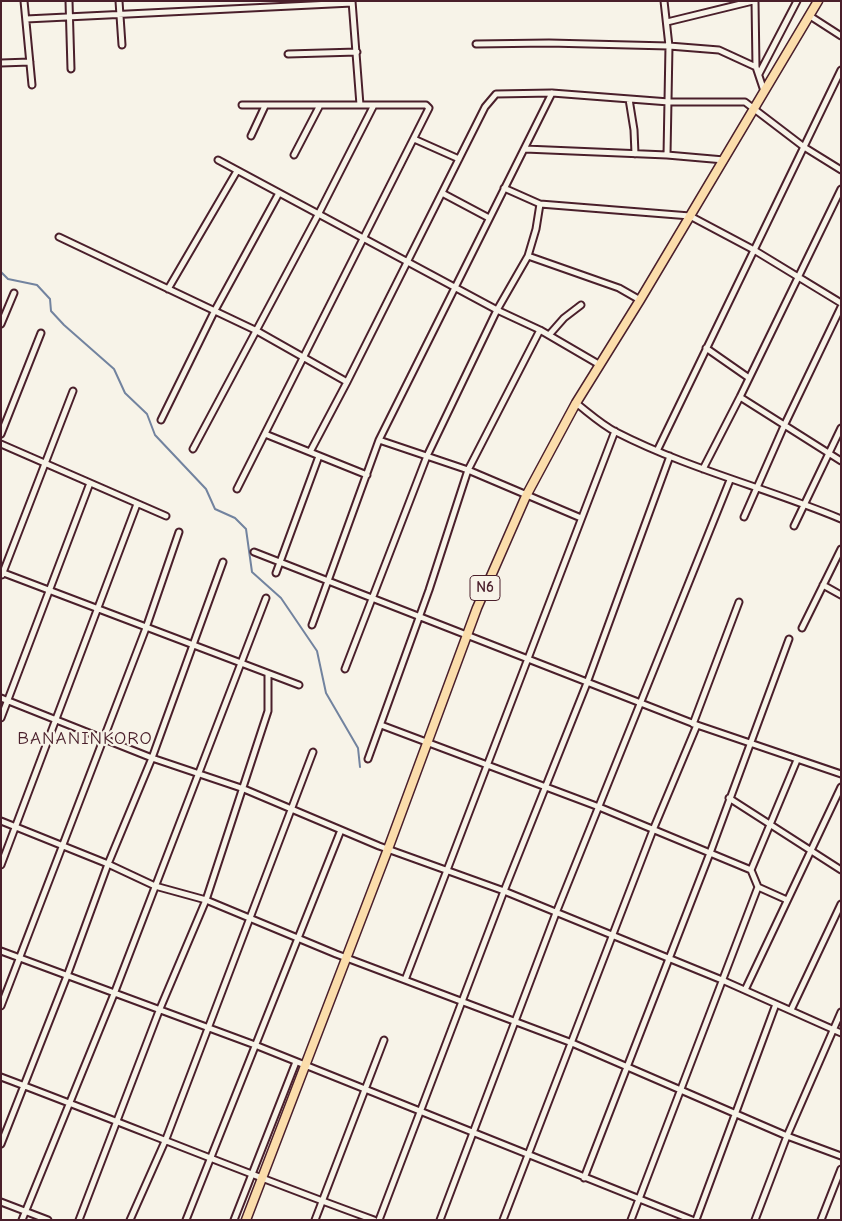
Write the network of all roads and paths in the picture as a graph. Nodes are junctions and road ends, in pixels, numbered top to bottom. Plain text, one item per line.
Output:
1 (24, 1) edge
2 (68, 1) edge
3 (119, 1) edge
4 (664, 1) edge
5 (754, 1) edge
6 (797, 1) edge
7 (818, 1) edge
8 (352, 2) edge
9 (237, 4) edge
10 (120, 13) junction
11 (70, 16) junction
12 (810, 16) junction
13 (26, 19) junction
14 (667, 22) junction
15 (841, 36) edge
16 (476, 44) dead end
17 (122, 45) dead end
18 (669, 46) junction
19 (357, 52) junction
20 (288, 54) dead end
21 (30, 62) junction
22 (1, 63) edge
23 (756, 67) junction
24 (71, 69) dead end
25 (841, 70) edge
26 (759, 74) junction
27 (32, 85) dead end
28 (764, 91) junction
29 (552, 93) junction
30 (628, 99) junction
31 (669, 102) junction
32 (360, 105) junction
33 (374, 105) junction
34 (242, 106) dead end
35 (265, 106) junction
36 (319, 107) junction
37 (753, 108) junction
38 (251, 136) dead end
39 (414, 139) junction
40 (804, 147) junction
41 (525, 149) junction
42 (635, 154) junction
43 (294, 155) dead end
44 (667, 155) junction
45 (459, 159) junction
46 (218, 160) dead end
47 (724, 160) junction
48 (841, 170) edge
49 (238, 171) junction
50 (504, 188) junction
51 (841, 189) edge
52 (279, 193) junction
53 (442, 193) junction
54 (540, 204) junction
55 (319, 213) junction
56 (690, 216) junction
57 (489, 218) junction
58 (59, 237) dead end
59 (365, 239) junction
60 (754, 250) junction
61 (528, 256) junction
62 (407, 261) junction
63 (799, 278) junction
64 (454, 286) junction
65 (168, 289) junction
66 (14, 293) dead end
67 (640, 300) junction
68 (841, 303) edge
69 (581, 305) dead end
70 (841, 307) edge
71 (497, 310) junction
72 (214, 312) junction
73 (1, 324) edge
74 (540, 330) junction
75 (256, 331) junction
76 (42, 333) dead end
77 (549, 335) junction
78 (706, 348) junction
79 (304, 356) junction
80 (600, 365) junction
81 (749, 378) junction
82 (347, 382) junction
83 (73, 391) dead end
84 (740, 397) junction
85 (576, 403) junction
86 (161, 420) dead end
87 (784, 426) junction
88 (841, 428) edge
89 (615, 431) junction
90 (1, 434) edge
91 (265, 434) junction
92 (379, 440) junction
93 (1, 444) edge
94 (193, 449) dead end
95 (658, 451) junction
96 (310, 452) junction
97 (828, 454) junction
98 (319, 456) junction
99 (427, 456) junction
100 (670, 456) junction
101 (841, 461) edge
102 (44, 463) junction
103 (703, 469) junction
104 (468, 470) junction
105 (366, 475) junction
106 (730, 480) junction
107 (90, 483) junction
108 (756, 486) junction
109 (237, 489) dead end
110 (526, 496) junction
111 (137, 504) junction
112 (804, 504) junction
113 (166, 516) dead end
114 (744, 517) dead end
115 (581, 518) junction
116 (841, 519) edge
117 (794, 526) dead end
118 (180, 532) dead end
119 (841, 549) edge
120 (254, 552) dead end
121 (223, 562) dead end
122 (280, 563) junction
123 (276, 573) dead end
124 (2, 574) edge
125 (328, 581) junction
126 (823, 585) junction
127 (50, 590) junction
128 (841, 595) edge
129 (266, 598) dead end
130 (372, 598) junction
131 (739, 602) dead end
132 (98, 609) junction
133 (419, 617) junction
134 (312, 625) dead end
135 (146, 628) junction
136 (802, 628) dead end
137 (466, 636) junction
138 (789, 640) dead end
139 (192, 646) junction
140 (526, 659) junction
141 (242, 664) junction
142 (345, 669) dead end
143 (268, 674) junction
144 (587, 683) junction
145 (298, 686) dead end
146 (1, 698) edge
147 (8, 700) junction
148 (642, 702) junction
149 (1, 718) edge
150 (56, 720) junction
151 (381, 725) junction
152 (695, 725) junction
153 (104, 739) junction
154 (426, 741) junction
155 (751, 744) junction
156 (312, 752) dead end
157 (152, 758) junction
158 (368, 759) dead end
159 (797, 760) junction
160 (487, 764) junction
161 (198, 774) junction
162 (841, 774) edge
163 (546, 787) junction
164 (841, 787) edge
165 (244, 789) junction
166 (729, 798) junction
167 (599, 807) junction
168 (292, 810) junction
169 (1, 821) edge
170 (769, 824) junction
171 (15, 827) junction
172 (341, 830) junction
173 (653, 830) junction
174 (63, 846) junction
175 (388, 849) junction
176 (809, 850) junction
177 (710, 853) junction
178 (108, 864) junction
179 (1, 865) edge
180 (445, 870) junction
181 (751, 870) junction
182 (841, 870) edge
183 (155, 886) junction
184 (758, 887) junction
185 (504, 891) junction
186 (206, 900) junction
187 (786, 900) junction
188 (841, 904) edge
189 (556, 913) junction
190 (250, 918) junction
191 (612, 935) junction
192 (299, 938) junction
193 (1, 951) edge
194 (345, 957) junction
195 (20, 958) junction
196 (669, 959) junction
197 (67, 976) junction
198 (405, 980) junction
199 (722, 980) junction
200 (744, 990) junction
201 (114, 994) junction
202 (463, 1002) junction
203 (776, 1004) junction
204 (1, 1006) edge
205 (791, 1010) junction
206 (159, 1011) junction
207 (841, 1012) edge
208 (515, 1022) junction
209 (208, 1027) junction
210 (832, 1029) junction
211 (841, 1033) edge
212 (384, 1040) dead end
213 (572, 1044) junction
214 (254, 1045) junction
215 (300, 1064) junction
216 (627, 1067) junction
217 (1, 1077) edge
218 (25, 1086) junction
219 (364, 1090) junction
220 (681, 1091) junction
221 (70, 1103) junction
222 (421, 1112) junction
223 (735, 1114) junction
224 (117, 1121) junction
225 (474, 1133) junction
226 (788, 1136) junction
227 (166, 1139) junction
228 (1, 1144) edge
229 (529, 1156) junction
230 (841, 1156) edge
231 (212, 1158) junction
232 (841, 1169) edge
233 (251, 1175) junction
234 (584, 1178) junction
235 (262, 1179) junction
236 (639, 1199) junction
237 (322, 1201) junction
238 (1, 1202) edge
239 (26, 1211) junction
240 (22, 1220) edge
241 (48, 1220) edge
242 (80, 1220) edge
243 (130, 1220) edge
244 (186, 1220) edge
245 (234, 1220) edge
246 (246, 1220) edge
247 (315, 1220) edge
248 (374, 1220) edge
249 (379, 1220) edge
250 (440, 1220) edge
251 (503, 1220) edge
252 (631, 1220) edge
253 (694, 1220) edge
254 (755, 1220) edge
255 (821, 1220) edge

1 - 13 street
2 - 11 street
3 - 10 street
4 - 14 street
5 - 14 street
5 - 23 street
6 - 26 street
7 - 12 highway, N6
8 - 9 street
8 - 19 street
9 - 10 street
10 - 11 street
10 - 17 street
11 - 13 street
11 - 24 street
12 - 15 street
12 - 28 highway, N6
13 - 21 street
14 - 18 street
16 - 18 street
18 - 23 street
18 - 31 street
19 - 20 street
19 - 32 street
21 - 22 street
21 - 27 street
23 - 26 street
25 - 40 street
26 - 28 street
28 - 37 highway, N6
29 - 30 street
29 - 41 street
29 - 45 street
30 - 31 street
30 - 42 street
31 - 37 street
31 - 44 street
32 - 33 street
32 - 36 street
33 - 39 street
33 - 55 street
34 - 35 street
35 - 36 street
35 - 38 street
36 - 43 street
37 - 40 street
37 - 47 highway, N6
39 - 45 street
39 - 59 street
40 - 48 street
40 - 60 street
41 - 42 street
41 - 50 street
42 - 44 street
44 - 47 street
45 - 53 street
46 - 49 street
47 - 56 highway, N6
49 - 52 street
49 - 65 street
50 - 54 street
50 - 57 street
51 - 63 street
52 - 55 street
52 - 72 street
53 - 57 street
53 - 62 street
54 - 56 street
54 - 61 street
55 - 59 street
55 - 75 street
56 - 60 street
56 - 67 highway, N6
57 - 64 street
58 - 65 street
59 - 62 street
59 - 79 street
60 - 63 street
60 - 78 street
61 - 67 street
61 - 71 street
62 - 64 street
62 - 82 street
63 - 68 street
63 - 81 street
64 - 71 street
64 - 92 street
65 - 72 street
66 - 73 street
67 - 80 highway, N6
69 - 77 street
70 - 87 street
71 - 74 street
71 - 99 street
72 - 75 street
72 - 86 street
74 - 77 street
74 - 104 street
75 - 79 street
75 - 94 street
76 - 90 street
77 - 80 street
78 - 81 street
78 - 95 street
79 - 82 street
79 - 91 street
80 - 85 highway, N6
81 - 84 street
82 - 96 street
83 - 102 street
84 - 87 street
84 - 103 street
85 - 89 street
85 - 110 highway, N6
87 - 97 street
87 - 108 street
88 - 97 street
89 - 95 street
89 - 115 street
91 - 96 street
91 - 109 street
92 - 99 street
92 - 105 street
93 - 102 street
95 - 100 street
96 - 98 street
97 - 101 street
97 - 112 street
98 - 105 street
98 - 122 street
99 - 104 street
99 - 130 street
100 - 103 street
100 - 144 street
102 - 107 street
102 - 124 street
103 - 106 street
104 - 110 street
104 - 133 street
105 - 125 street
106 - 108 street
106 - 148 street
107 - 111 street
107 - 127 street
108 - 112 street
108 - 114 street
110 - 115 street
110 - 137 highway, N6
111 - 113 street
111 - 132 street
112 - 116 street
112 - 117 street
115 - 140 street
118 - 135 street
119 - 126 street
120 - 122 street
121 - 139 street
122 - 123 street
122 - 125 street
124 - 127 street
125 - 130 street
125 - 134 street
126 - 128 street
126 - 136 street
127 - 132 street
127 - 147 street
129 - 141 street
130 - 133 street
130 - 142 street
131 - 152 street
132 - 135 street
132 - 150 street
133 - 137 street
133 - 151 street
135 - 139 street
135 - 153 street
137 - 140 street
137 - 154 highway, N6
138 - 155 street
139 - 141 street
139 - 157 street
140 - 144 street
140 - 160 street
141 - 143 street
141 - 161 street
143 - 145 street
143 - 165 street
144 - 148 street
144 - 163 street
146 - 147 street
147 - 149 street
147 - 150 street
148 - 152 street
148 - 167 street
150 - 153 street
150 - 171 street
151 - 154 street
151 - 158 street
152 - 155 street
152 - 173 street
153 - 157 street
153 - 174 street
154 - 160 street
154 - 175 highway, N6
155 - 159 street
155 - 166 street
156 - 168 street
157 - 161 street
157 - 178 street
159 - 162 street
159 - 170 street
160 - 163 street
160 - 180 street
161 - 165 street
161 - 183 street
163 - 167 street
163 - 185 street
164 - 176 street
165 - 168 street
165 - 186 street
166 - 170 street
166 - 177 street
167 - 173 street
167 - 189 street
168 - 172 street
168 - 190 street
169 - 171 street
170 - 176 street
170 - 181 street
171 - 174 street
171 - 179 street
172 - 175 street
172 - 192 street
173 - 177 street
173 - 191 street
174 - 178 street
174 - 195 street
175 - 180 street
175 - 194 highway, N6
176 - 182 street
176 - 187 street
177 - 181 street
177 - 196 street
178 - 183 street
178 - 197 street
180 - 185 street
180 - 198 street
181 - 184 street
183 - 186 street
183 - 201 street
184 - 187 street
184 - 199 street
185 - 189 street
185 - 202 street
186 - 190 street
186 - 206 street
187 - 200 street
188 - 205 street
189 - 191 street
189 - 208 street
190 - 192 street
190 - 209 street
191 - 196 street
191 - 213 street
192 - 194 street
192 - 214 street
193 - 195 street
194 - 198 street
194 - 215 highway, N6
195 - 197 street
195 - 204 street
196 - 199 street
196 - 216 street
197 - 201 street
197 - 218 street
198 - 202 street
199 - 200 street
199 - 220 street
200 - 203 street
201 - 206 street
201 - 221 street
202 - 208 street
202 - 222 street
203 - 205 street
203 - 223 street
205 - 210 street
206 - 209 street
206 - 224 street
207 - 210 street
208 - 213 street
208 - 225 street
209 - 214 street
209 - 227 street
210 - 211 street
210 - 226 street
212 - 219 street
213 - 216 street
213 - 229 street
214 - 215 street
214 - 231 street
215 - 219 street
215 - 233 street
215 - 235 highway, N6
216 - 220 street
216 - 234 street
217 - 218 street
218 - 221 street
218 - 228 street
219 - 222 street
219 - 237 street
220 - 223 street
220 - 236 street
221 - 224 street
221 - 239 street
222 - 225 street
222 - 249 street
223 - 226 street
223 - 253 street
224 - 227 street
224 - 242 street
225 - 229 street
225 - 250 street
226 - 230 street
226 - 254 street
227 - 231 street
227 - 243 street
229 - 234 street
229 - 251 street
231 - 233 street
231 - 244 street
232 - 255 street
233 - 235 street
233 - 245 street
234 - 236 street
235 - 237 street
235 - 246 highway, N6
236 - 252 street
236 - 253 street
237 - 247 street
237 - 248 street
238 - 239 street
239 - 240 street
239 - 241 street

